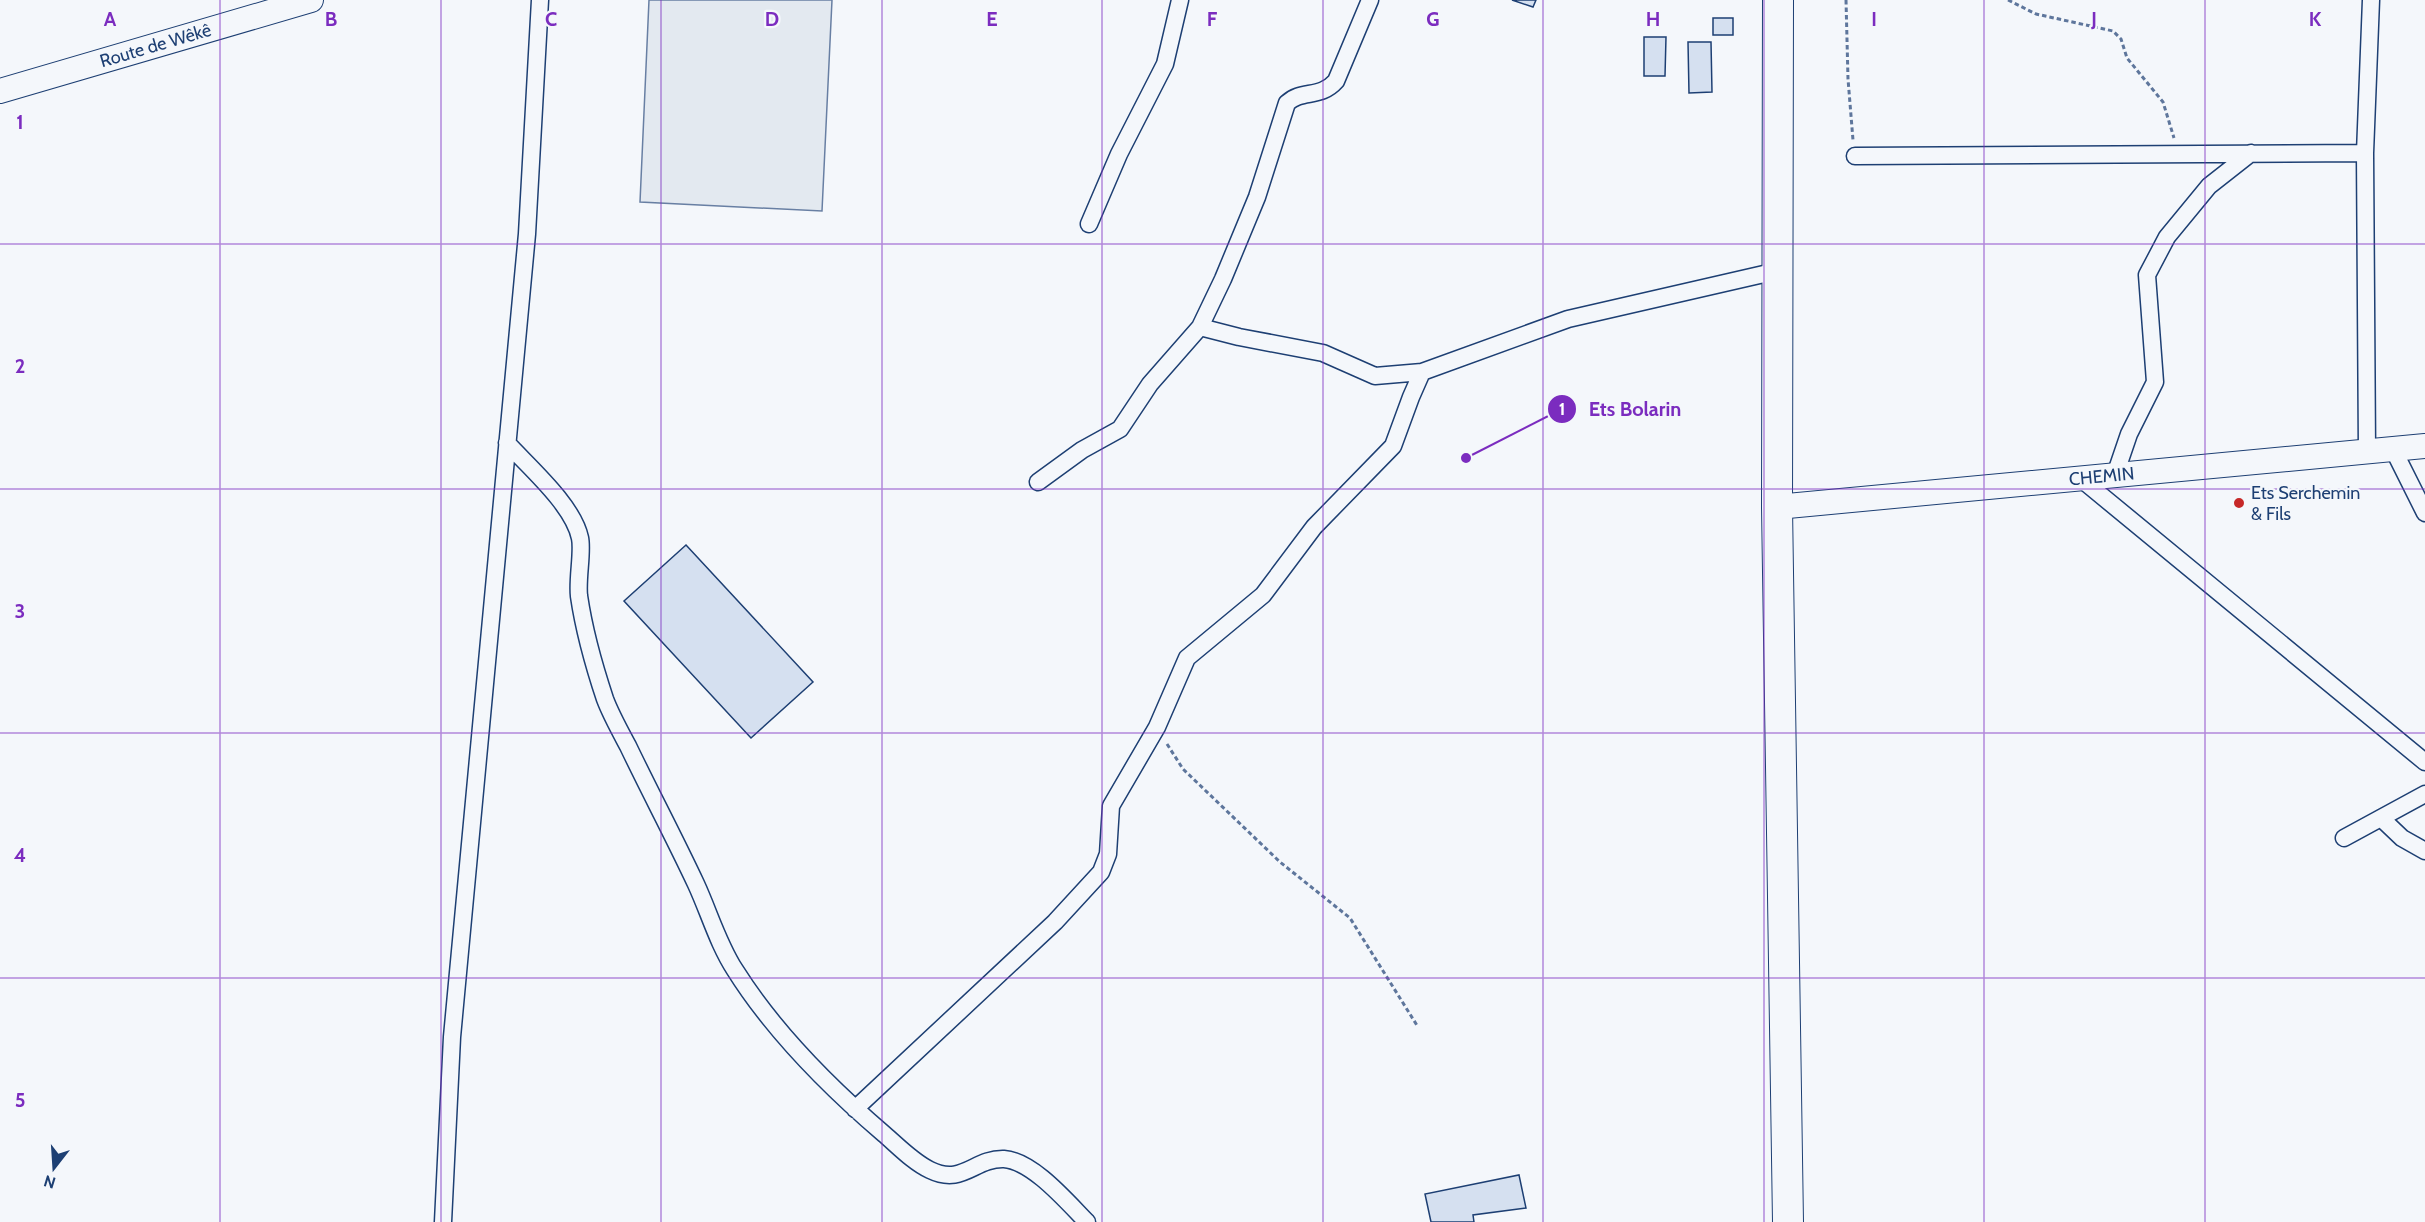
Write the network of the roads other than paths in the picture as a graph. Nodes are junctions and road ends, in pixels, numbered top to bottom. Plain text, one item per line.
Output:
1 (311, 0) edge
2 (540, 0) edge
3 (1180, 0) edge
4 (1370, 0) edge
5 (1778, 0) edge
6 (2371, 0) edge
7 (0, 91) edge
8 (2251, 153) junction
9 (2365, 153) junction
10 (1855, 156) road end
11 (1089, 224) dead end
12 (1778, 271) junction
13 (1200, 327) junction
14 (1422, 372) junction
15 (507, 443) junction
16 (2425, 446) edge
17 (2393, 449) junction
18 (2367, 451) junction
19 (2115, 475) junction
20 (2080, 478) junction
21 (1038, 482) dead end
22 (1778, 507) junction
23 (2425, 513) edge
24 (2425, 762) edge
25 (2425, 794) edge
26 (2381, 818) junction
27 (2344, 838) dead end
28 (2425, 851) edge
29 (855, 1109) junction
30 (443, 1222) edge
31 (1088, 1222) edge
32 (1788, 1222) edge

1 - 7 street, Route de Wêkê
2 - 15 street
3 - 11 street
4 - 13 street
5 - 12 highway
6 - 9 street
8 - 9 street
8 - 10 street
8 - 19 street
9 - 18 street
12 - 14 street
12 - 22 highway
13 - 14 street
13 - 21 street
14 - 29 street
15 - 29 street
15 - 30 street
16 - 17 street, CHEMIN
17 - 18 street, CHEMIN
17 - 23 street
18 - 19 street, CHEMIN
19 - 20 street, CHEMIN
20 - 22 street, CHEMIN
20 - 24 street
22 - 32 highway
25 - 26 street
26 - 27 street
26 - 28 street
29 - 31 street

